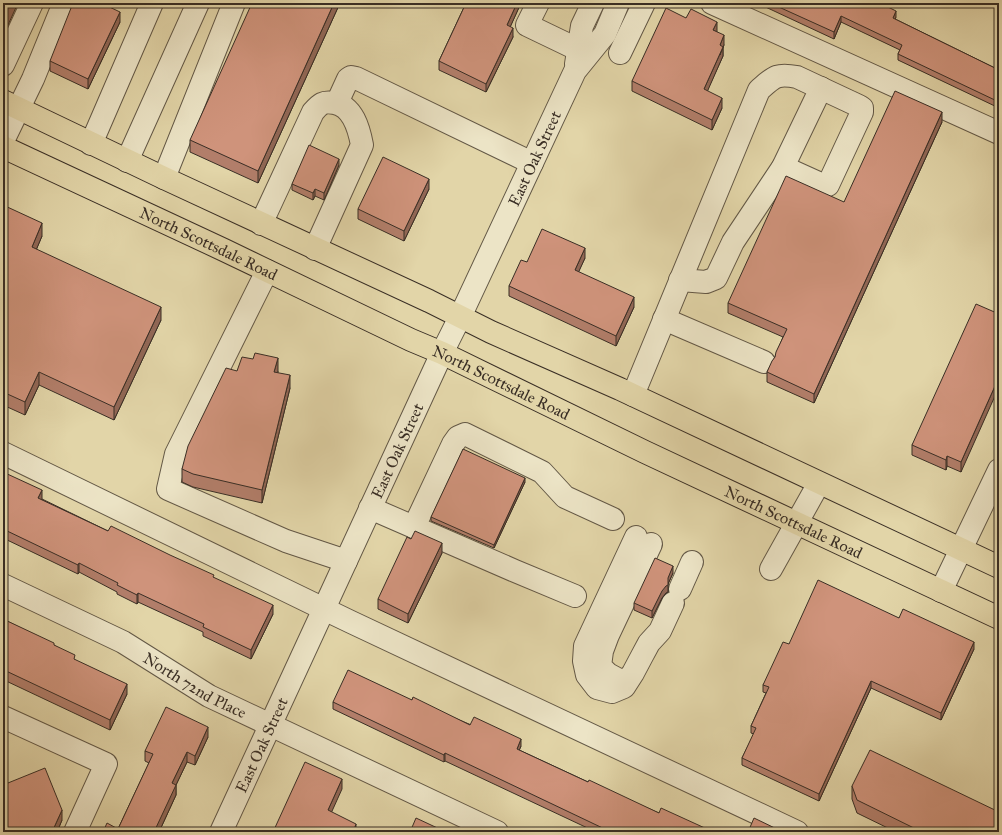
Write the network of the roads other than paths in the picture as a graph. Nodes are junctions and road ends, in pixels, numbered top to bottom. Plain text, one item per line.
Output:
1 (32, 3) edge
2 (64, 3) edge
3 (152, 3) edge
4 (198, 3) edge
5 (234, 3) edge
6 (538, 3) edge
7 (593, 3) edge
8 (618, 3) edge
9 (644, 3) edge
10 (712, 3) edge
11 (579, 50) junction
12 (620, 53) dead end
13 (3, 65) edge
14 (575, 71) junction
15 (821, 88) junction
16 (337, 103) junction
17 (11, 105) edge
18 (999, 133) edge
19 (3, 141) edge
20 (91, 144) junction
21 (3, 147) edge
22 (127, 161) junction
23 (532, 163) junction
24 (783, 167) junction
25 (164, 178) junction
26 (261, 224) junction
27 (315, 249) junction
28 (267, 271) junction
29 (680, 280) junction
30 (460, 317) junction
31 (664, 319) junction
32 (442, 353) junction
33 (764, 362) dead end
34 (633, 395) junction
35 (3, 453) edge
36 (999, 470) edge
37 (819, 483) junction
38 (370, 508) junction
39 (613, 518) dead end
40 (798, 523) junction
41 (414, 527) junction
42 (644, 540) dead end
43 (961, 549) junction
44 (346, 561) junction
45 (692, 562) dead end
46 (999, 567) edge
47 (771, 569) dead end
48 (3, 586) edge
49 (941, 591) junction
50 (575, 596) dead end
51 (324, 609) junction
52 (999, 618) edge
53 (3, 717) edge
54 (270, 725) junction
55 (75, 832) edge
56 (221, 832) edge
57 (497, 832) edge
58 (797, 832) edge

1 - 13 street
2 - 17 street
3 - 20 street
4 - 22 street
5 - 25 street
6 - 11 street
7 - 11 street, East Oak Street
8 - 14 street, East Oak Street
9 - 12 street
10 - 18 street
11 - 14 street, East Oak Street
14 - 23 street, East Oak Street
15 - 24 street
15 - 24 street
15 - 29 street
16 - 23 street
16 - 26 street
16 - 27 street
17 - 19 street
17 - 20 main road
20 - 22 main road
21 - 28 main road, North Scottsdale Road
22 - 25 main road
23 - 30 street, East Oak Street
24 - 29 street
25 - 26 main road
26 - 27 main road
27 - 30 main road
28 - 32 main road, North Scottsdale Road
28 - 44 street
29 - 31 street
30 - 32 street, East Oak Street
30 - 34 main road
31 - 33 street
31 - 34 street
32 - 38 street, East Oak Street
32 - 40 main road, North Scottsdale Road
34 - 37 main road
35 - 51 street
36 - 43 street
37 - 40 street
37 - 43 main road
38 - 41 street
38 - 44 street, East Oak Street
39 - 41 street
40 - 47 street
40 - 49 main road, North Scottsdale Road
41 - 50 street
42 - 45 street
43 - 46 main road
43 - 49 street
44 - 51 street, East Oak Street
48 - 54 street, North 72nd Place
49 - 52 main road, North Scottsdale Road
51 - 54 street, East Oak Street
51 - 58 street
53 - 55 street
54 - 56 street, East Oak Street
54 - 57 street, North 72nd Place

